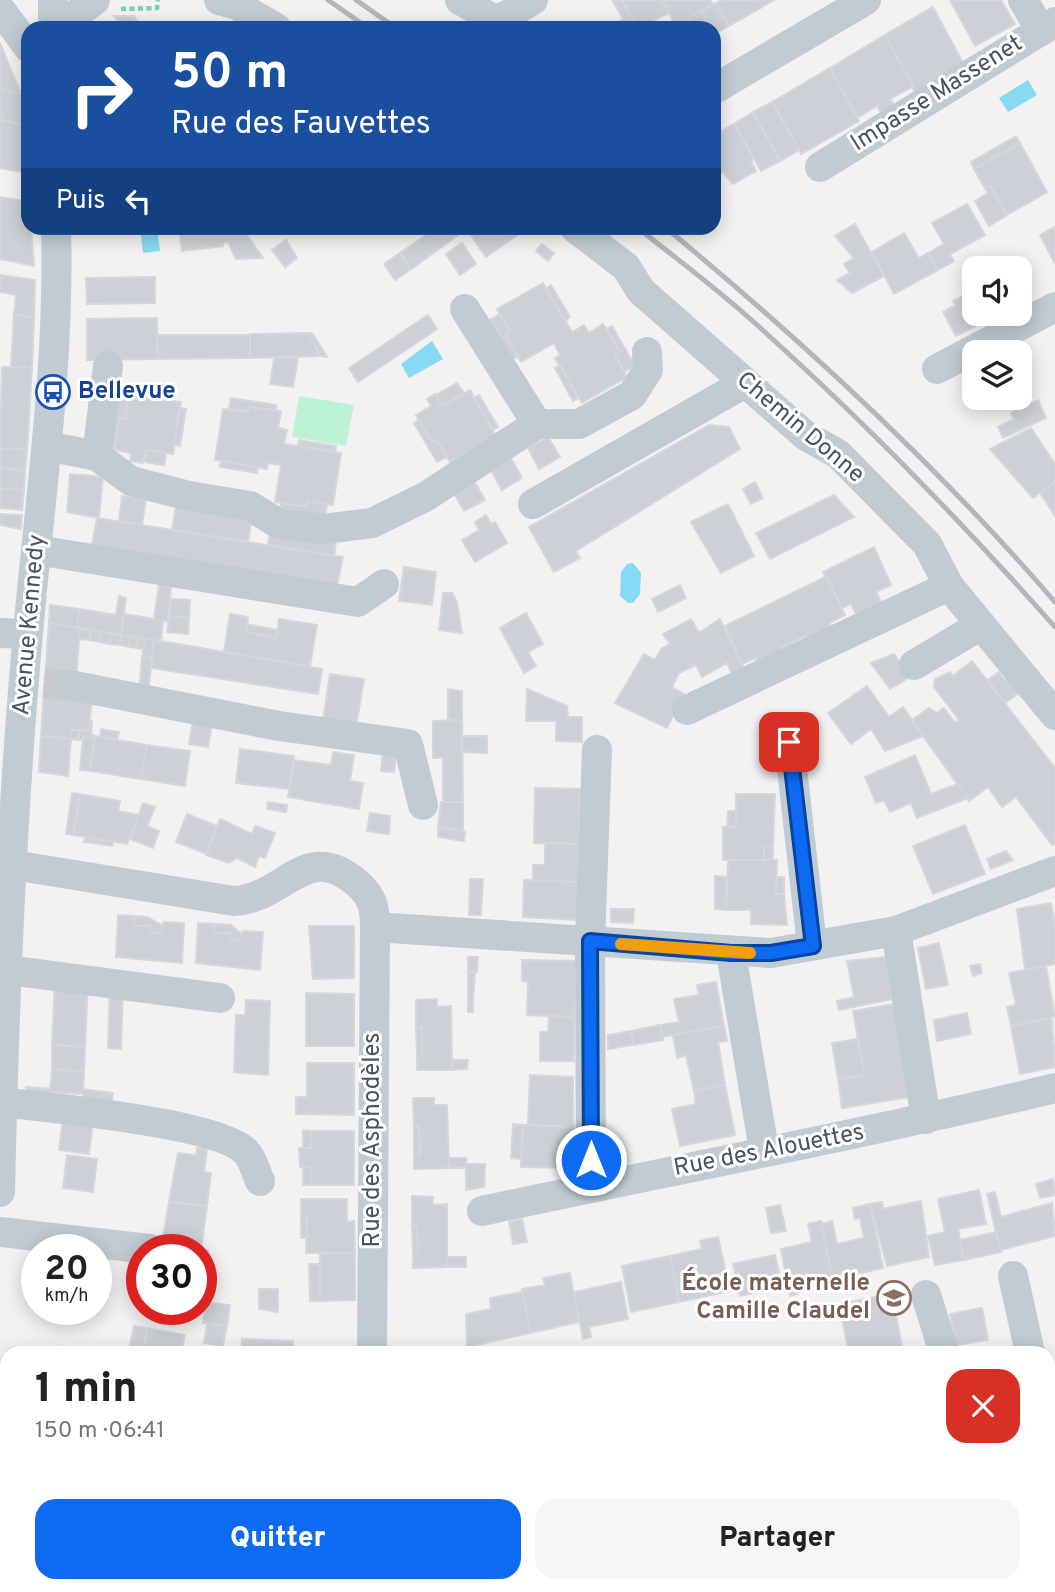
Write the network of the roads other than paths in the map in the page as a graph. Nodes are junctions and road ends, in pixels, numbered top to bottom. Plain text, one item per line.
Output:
1 (53, 0) edge
2 (95, 0) edge
3 (219, 0) edge
4 (460, 0) edge
5 (533, 0) edge
6 (866, 0) edge
7 (1023, 0) edge
8 (0, 9) edge
9 (53, 21) edge
10 (67, 21) edge
11 (264, 21) edge
12 (1048, 27) edge
13 (21, 38) edge
14 (721, 85) edge
15 (820, 167) dead end
16 (56, 235) edge
17 (584, 235) edge
18 (1055, 307) edge
19 (465, 309) dead end
20 (647, 352) dead end
21 (108, 366) dead end
22 (937, 369) dead end
23 (745, 383) junction
24 (537, 424) junction
25 (47, 446) junction
26 (97, 456) junction
27 (533, 504) dead end
28 (36, 550) junction
29 (384, 584) dead end
30 (949, 586) junction
31 (981, 625) junction
32 (14, 634) edge
33 (914, 665) dead end
34 (75, 686) tunnel mouth
35 (687, 710) dead end
36 (1055, 715) edge
37 (789, 742) dead end
38 (597, 750) dead end
39 (423, 805) dead end
40 (13, 865) junction
41 (1055, 871) edge
42 (375, 926) junction
43 (896, 931) junction
44 (590, 941) junction
45 (813, 946) junction
46 (731, 953) junction
47 (8, 970) junction
48 (220, 998) dead end
49 (1055, 1088) edge
50 (1, 1102) edge
51 (926, 1119) junction
52 (764, 1150) junction
53 (260, 1181) dead end
54 (591, 1187) junction
55 (0, 1192) edge
56 (482, 1211) dead end
57 (0, 1232) edge
58 (126, 1246) edge
59 (1013, 1276) dead end
60 (926, 1295) dead end
61 (372, 1346) edge
62 (942, 1346) edge
63 (1028, 1346) edge

1 - 9 street
2 - 10 street
3 - 11 street
4 - 5 street
6 - 14 street
7 - 12 street
8 - 13 street
12 - 15 street, Impasse Massenet
16 - 25 street, Avenue Kennedy
17 - 23 street, Chemin Donne
18 - 22 street
19 - 24 street
20 - 24 street
21 - 26 street
23 - 27 street
23 - 30 street, Chemin Donne
24 - 26 street
25 - 26 street
25 - 28 street, Avenue Kennedy
28 - 29 street
28 - 32 street, Avenue Kennedy
30 - 31 street, Chemin Donne
30 - 35 street
31 - 33 street
31 - 36 street, Chemin Donne
32 - 40 street, Avenue Kennedy
34 - 39 street
37 - 45 street
38 - 44 street
40 - 42 street, Rue des Asphodèles
40 - 47 street, Avenue Kennedy
41 - 43 street
42 - 44 street
42 - 61 street, Rue des Asphodèles
43 - 45 street
43 - 51 street
44 - 46 street
44 - 54 street
45 - 46 street
46 - 52 street
47 - 48 street
47 - 50 street, Avenue Kennedy
49 - 51 street, Rue des Alouettes
50 - 53 street
50 - 55 street, Avenue Kennedy
51 - 52 street, Rue des Alouettes
52 - 54 street, Rue des Alouettes
54 - 56 street, Rue des Alouettes
57 - 58 street
59 - 63 street
60 - 62 street

